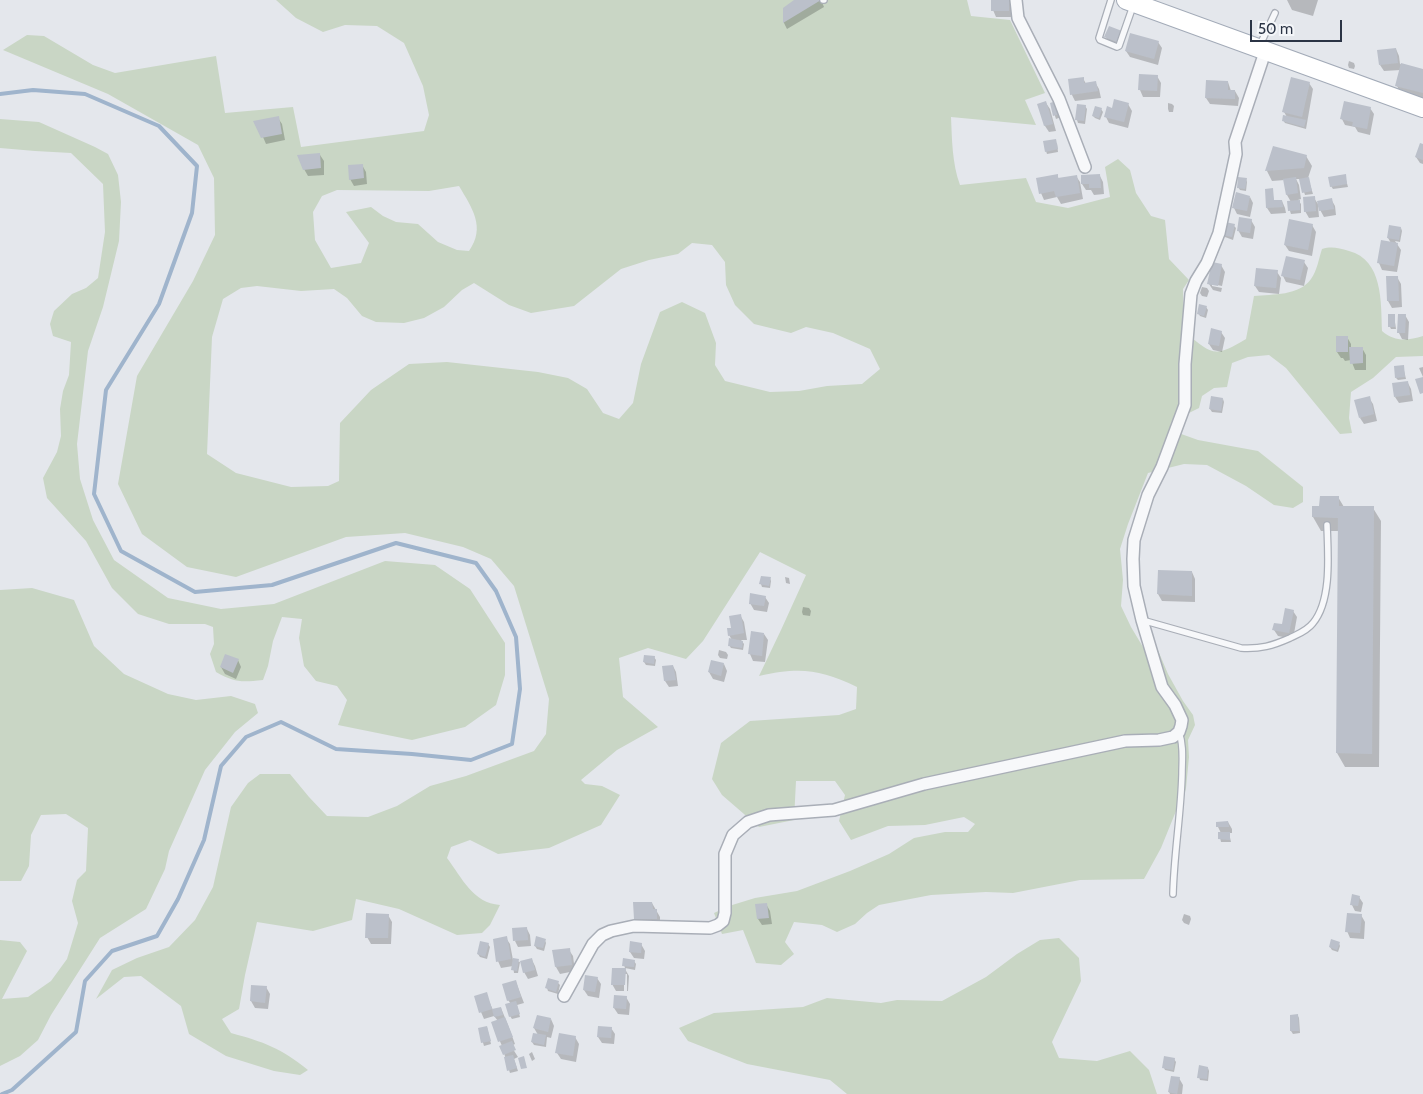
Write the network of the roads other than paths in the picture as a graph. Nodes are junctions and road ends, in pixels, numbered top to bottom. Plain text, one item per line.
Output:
1 (1016, 0) edge
2 (1111, 0) edge
3 (1130, 2) edge
4 (1275, 13) dead end
5 (1262, 50) junction
6 (1423, 108) edge
7 (1085, 167) dead end
8 (1327, 525) dead end
9 (1142, 620) junction
10 (1179, 732) junction
11 (1173, 894) dead end
12 (564, 996) dead end

1 - 7 street
2 - 3 lane
3 - 5 main road
4 - 5 lane
5 - 6 main road
5 - 9 street
8 - 9 lane
9 - 10 street
10 - 11 lane
10 - 12 street

